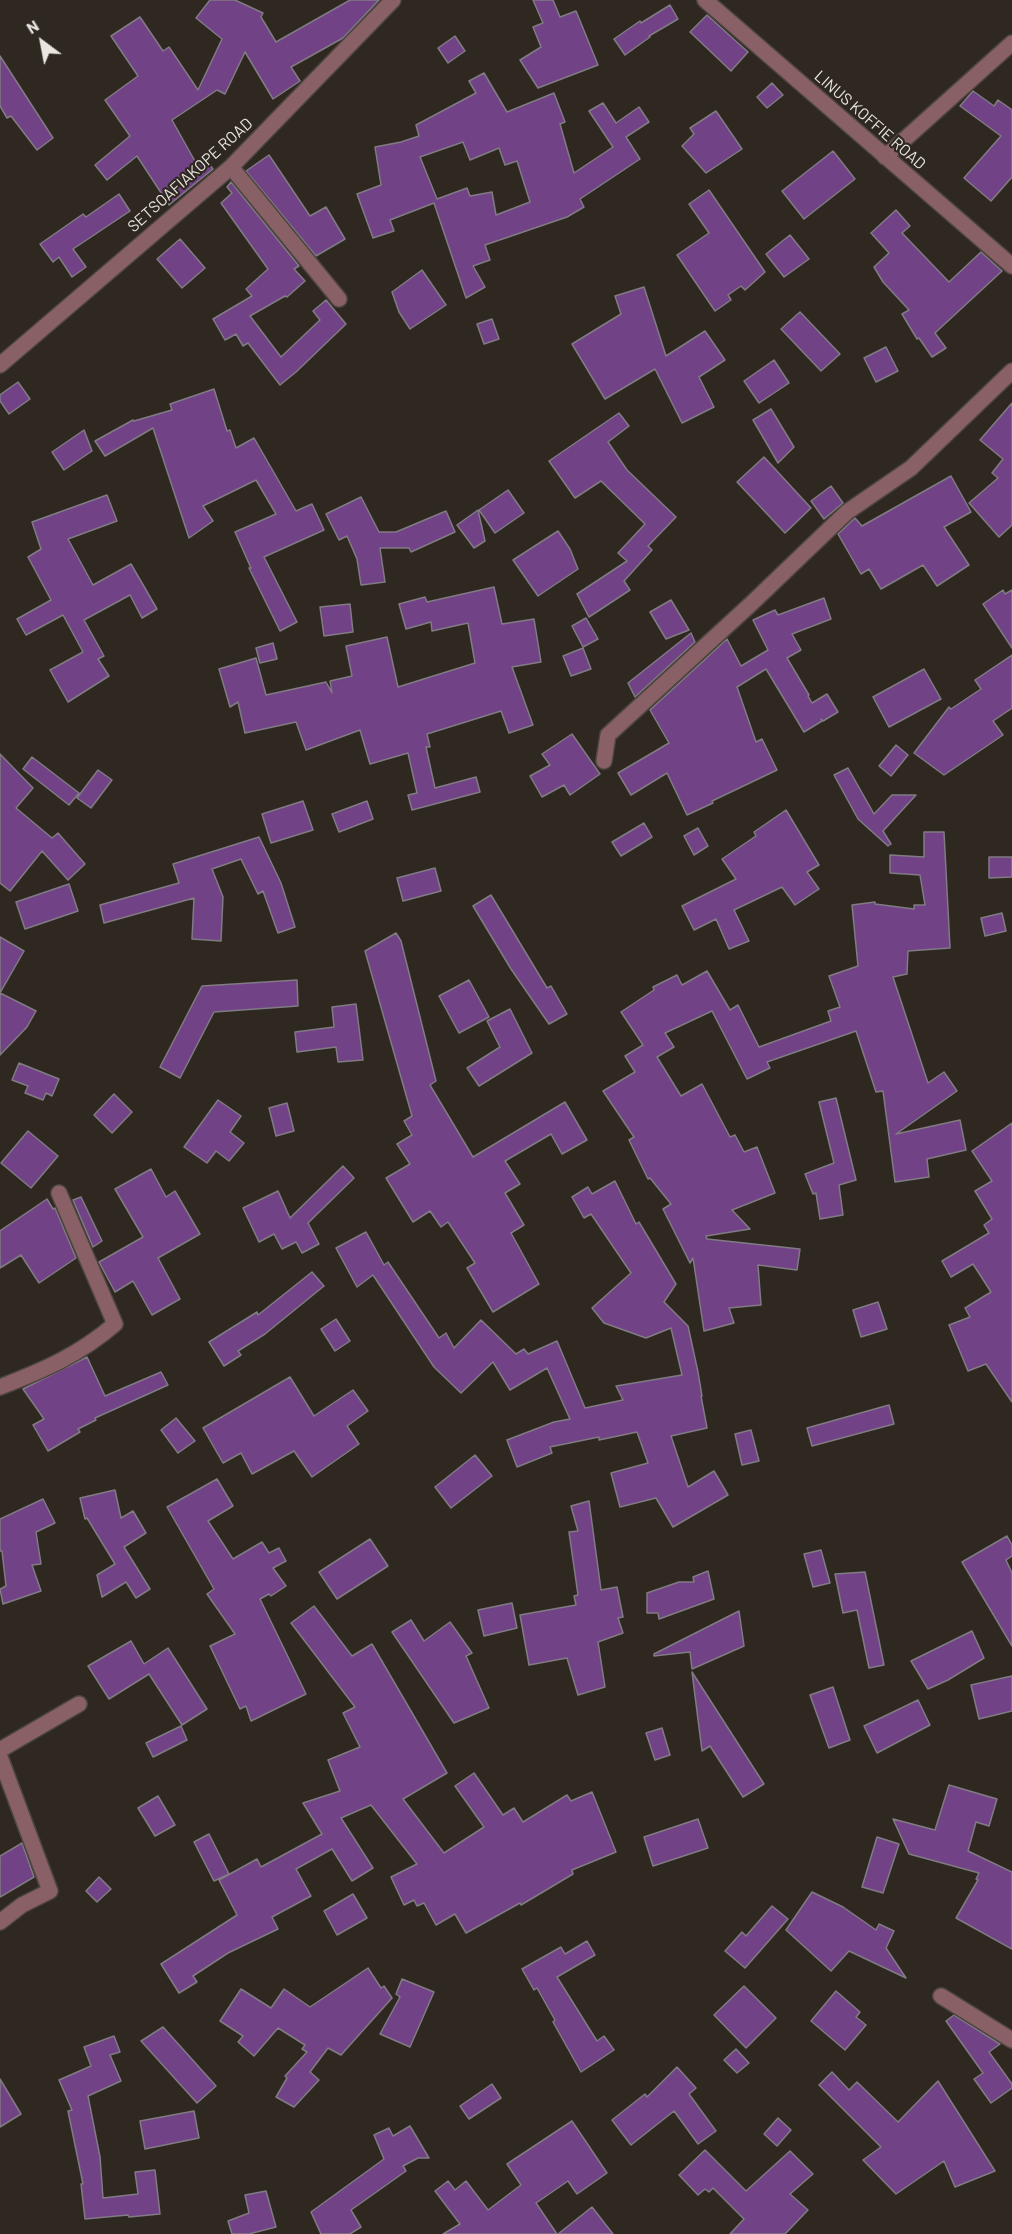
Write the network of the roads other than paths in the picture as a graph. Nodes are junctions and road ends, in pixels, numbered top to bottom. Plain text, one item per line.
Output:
1 (393, 0) edge
2 (705, 0) edge
3 (1012, 43) edge
4 (885, 157) junction
5 (231, 167) junction
6 (1012, 266) edge
7 (339, 299) dead end
8 (0, 365) edge
9 (1012, 371) edge
10 (604, 761) dead end
11 (59, 1193) dead end
12 (0, 1387) edge
13 (79, 1704) dead end
14 (0, 1750) edge
15 (0, 1757) edge
16 (0, 1922) edge
17 (941, 1996) dead end
18 (1012, 2040) edge

1 - 5 street, SETSOAFIAKOPE ROAD
2 - 4 street, LINUS KOFFIE ROAD
3 - 4 street
4 - 6 street, LINUS KOFFIE ROAD
5 - 7 street
5 - 8 street, SETSOAFIAKOPE ROAD
9 - 10 street
11 - 12 street
13 - 14 street
15 - 16 street
17 - 18 street

